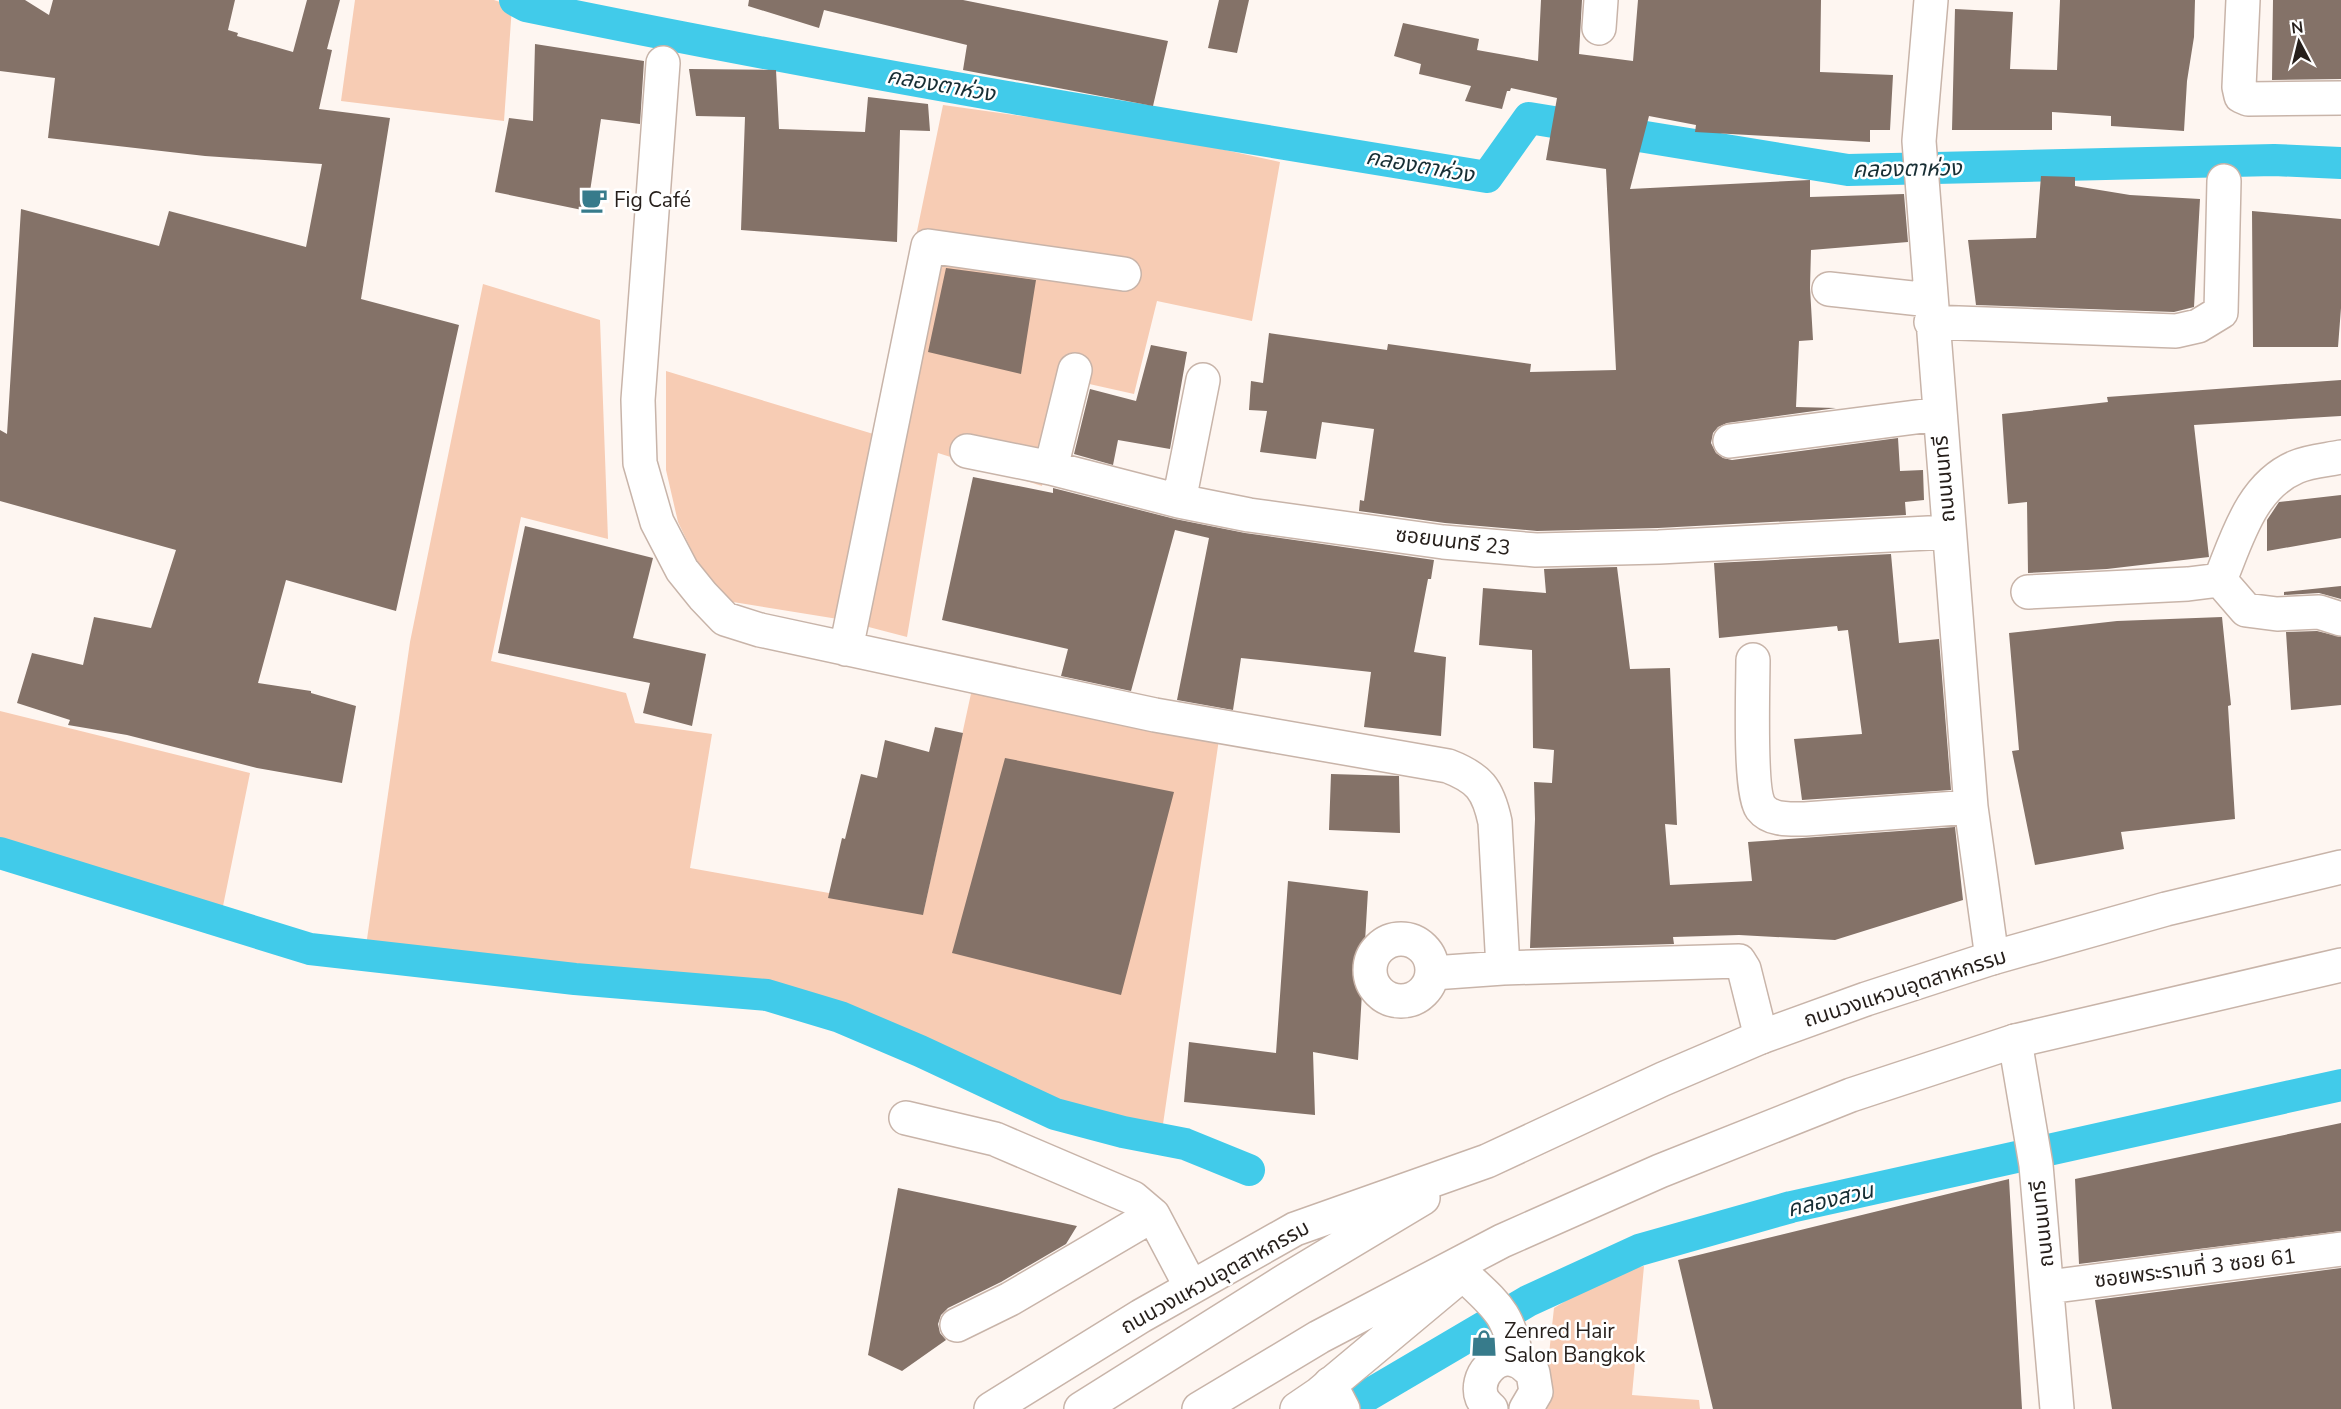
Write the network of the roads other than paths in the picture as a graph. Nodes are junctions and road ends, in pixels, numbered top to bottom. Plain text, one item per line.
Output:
1 (1931, 0) edge
2 (2242, 0) edge
3 (663, 63) dead end
4 (2341, 98) edge
5 (2224, 181) dead end
6 (1124, 274) dead end
7 (1828, 289) dead end
8 (1930, 311) junction
9 (1075, 370) dead end
10 (1203, 380) dead end
11 (1939, 414) junction
12 (1730, 441) dead end
13 (967, 450) dead end
14 (2341, 457) edge
15 (1051, 468) junction
16 (1179, 501) junction
17 (1948, 532) junction
18 (2220, 580) junction
19 (2028, 592) dead end
20 (2341, 618) edge
21 (846, 649) junction
22 (1753, 660) dead end
23 (1971, 807) junction
24 (2341, 867) edge
25 (1992, 958) junction
26 (2341, 965) edge
27 (1503, 969) junction
28 (1433, 973) dead end
29 (1761, 1037) junction
30 (2015, 1041) junction
31 (906, 1118) dead end
32 (1487, 1161) junction
33 (1153, 1215) junction
34 (1502, 1241) junction
35 (2341, 1249) edge
36 (1463, 1274) junction
37 (1191, 1287) junction
38 (2048, 1287) junction
39 (957, 1325) dead end
40 (1517, 1360) junction
41 (1337, 1397) edge
42 (991, 1409) edge
43 (1081, 1409) edge
44 (1199, 1409) edge
45 (1297, 1409) edge
46 (1491, 1409) edge
47 (1526, 1409) edge
48 (2057, 1409) edge

1 - 8 street, ถนนนนทรี
2 - 4 street
3 - 21 street
5 - 8 street
6 - 21 street
7 - 8 street
8 - 11 street, ถนนนนทรี
9 - 15 street
10 - 16 street
11 - 12 street
11 - 17 street, ถนนนนทรี
13 - 15 street, ซอยนนทรี 23
14 - 18 street
15 - 16 street, ซอยนนทรี 23
16 - 17 street, ซอยนนทรี 23
17 - 23 street, ถนนนนทรี
18 - 19 street
18 - 20 street
21 - 27 street
22 - 23 street
23 - 25 street, ถนนนนทรี
24 - 25 street, ถนนวงแหวนอุตสาหกรรม
25 - 29 street, ถนนวงแหวนอุตสาหกรรม
26 - 30 street
27 - 28 street
27 - 29 street
29 - 32 street, ถนนวงแหวนอุตสาหกรรม
30 - 34 street
30 - 38 street, ถนนนนทรี
31 - 33 street
32 - 37 street, ถนนวงแหวนอุตสาหกรรม
32 - 43 street, ถนนวงแหวนอุตสาหกรรม
33 - 37 street
33 - 39 street
34 - 36 street
34 - 44 street
35 - 38 street, ซอยพระรามที่ 3 ซอย 61
36 - 40 street
36 - 41 street
37 - 42 street, ถนนวงแหวนอุตสาหกรรม
38 - 48 street, ถนนนนทรี
40 - 46 street
40 - 47 street
41 - 45 street

